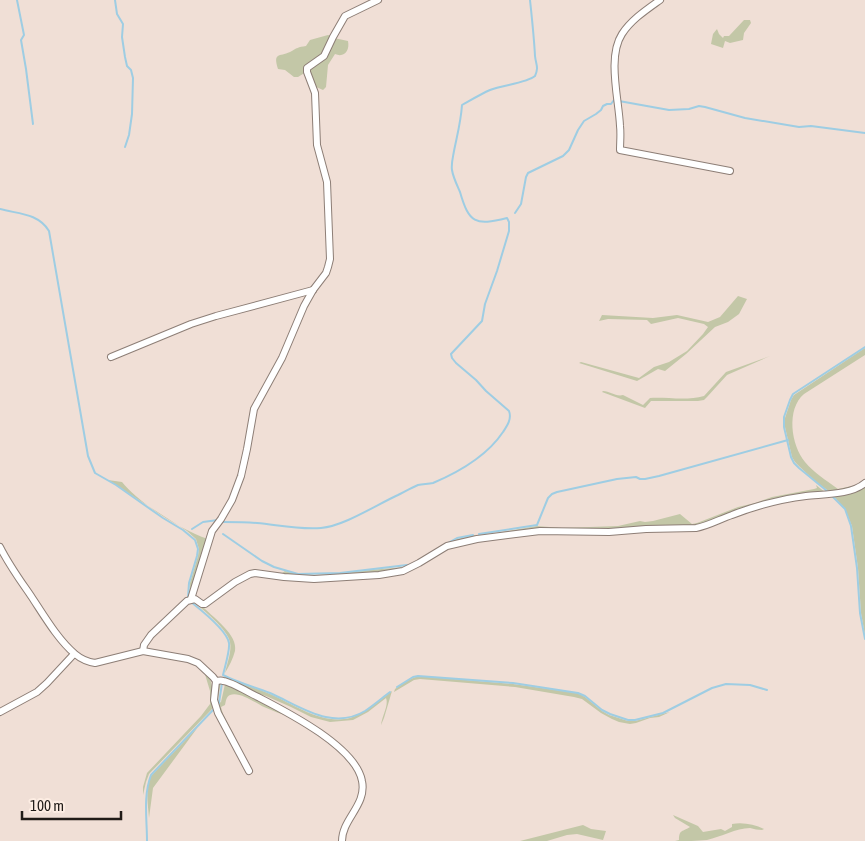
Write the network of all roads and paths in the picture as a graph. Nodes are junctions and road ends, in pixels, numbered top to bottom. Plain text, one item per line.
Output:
1 (378, 0) edge
2 (660, 0) edge
3 (730, 171) dead end
4 (314, 290) junction
5 (111, 358) dead end
6 (865, 483) edge
7 (0, 547) edge
8 (192, 599) junction
9 (143, 651) junction
10 (74, 654) junction
11 (216, 681) junction
12 (0, 712) edge
13 (249, 771) dead end
14 (342, 841) edge

1 - 4 street
2 - 3 street
4 - 5 street
4 - 8 street
6 - 8 street
7 - 10 street
8 - 9 street
9 - 10 street
9 - 11 street
10 - 12 street
11 - 13 street
11 - 14 street

